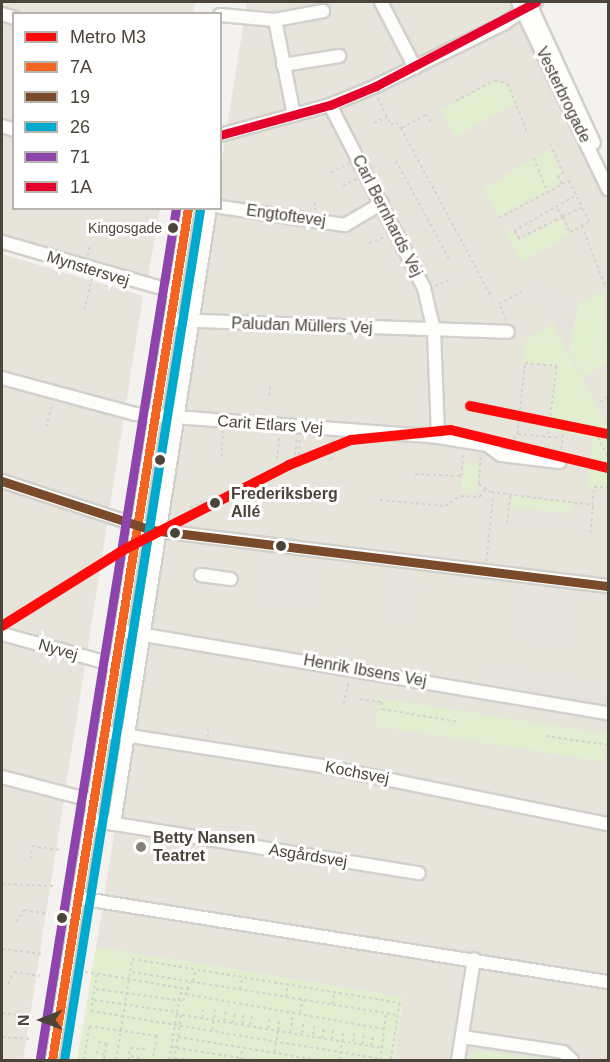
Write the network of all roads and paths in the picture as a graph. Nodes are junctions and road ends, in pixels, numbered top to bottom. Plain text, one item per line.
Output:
1 (382, 2) edge
2 (527, 5) edge
3 (323, 11) dead end
4 (222, 14) edge
5 (275, 20) junction
6 (339, 56) dead end
7 (283, 65) junction
8 (415, 68) junction
9 (372, 87) junction
10 (456, 100) dead end
11 (330, 105) junction
12 (294, 115) junction
13 (387, 117) junction
14 (374, 123) dead end
15 (431, 123) dead end
16 (401, 128) junction
17 (222, 134) edge
18 (528, 134) dead end
19 (550, 144) dead end
20 (358, 158) junction
21 (534, 158) dead end
22 (396, 161) dead end
23 (331, 173) dead end
24 (366, 174) junction
25 (609, 174) edge
26 (562, 184) junction
27 (343, 186) dead end
28 (609, 189) edge
29 (548, 192) junction
30 (576, 195) junction
31 (382, 203) junction
32 (222, 207) edge
33 (558, 208) junction
34 (582, 208) junction
35 (188, 210) edge
36 (210, 210) edge
37 (543, 216) junction
38 (499, 218) dead end
39 (563, 218) junction
40 (529, 224) junction
41 (547, 225) junction
42 (582, 226) junction
43 (396, 232) junction
44 (533, 232) junction
45 (2, 242) edge
46 (369, 243) dead end
47 (450, 260) dead end
48 (95, 271) junction
49 (451, 279) dead end
50 (423, 288) junction
51 (606, 288) dead end
52 (175, 292) junction
53 (522, 292) dead end
54 (492, 298) dead end
55 (84, 310) dead end
56 (171, 320) junction
57 (193, 321) junction
58 (510, 330) joint
59 (434, 331) junction
60 (609, 368) edge
61 (609, 373) edge
62 (2, 378) edge
63 (270, 386) dead end
64 (55, 393) junction
65 (269, 396) dead end
66 (609, 397) edge
67 (600, 402) dead end
68 (155, 416) junction
69 (178, 418) junction
70 (224, 421) junction
71 (278, 425) junction
72 (46, 427) dead end
73 (299, 427) junction
74 (332, 429) junction
75 (517, 434) junction
76 (548, 437) junction
77 (438, 438) junction
78 (562, 439) junction
79 (464, 442) junction
80 (483, 444) junction
81 (506, 456) junction
82 (609, 456) edge
83 (220, 457) dead end
84 (277, 459) dead end
85 (330, 460) dead end
86 (296, 461) dead end
87 (560, 462) joint
88 (416, 474) dead end
89 (2, 481) edge
90 (609, 487) edge
91 (486, 489) junction
92 (493, 493) junction
93 (510, 495) junction
94 (206, 500) dead end
95 (380, 500) dead end
96 (592, 505) junction
97 (190, 507) dead end
98 (137, 524) junction
99 (507, 524) dead end
100 (160, 532) junction
101 (590, 532) dead end
102 (485, 571) junction
103 (201, 575) dead end
104 (231, 579) dead end
105 (609, 586) edge
106 (121, 631) junction
107 (2, 634) edge
108 (145, 634) junction
109 (115, 665) junction
110 (358, 669) junction
111 (360, 699) dead end
112 (344, 704) dead end
113 (609, 713) edge
114 (459, 722) dead end
115 (105, 732) junction
116 (128, 736) junction
117 (546, 736) dead end
118 (609, 746) edge
119 (2, 777) edge
120 (94, 801) junction
121 (90, 820) junction
122 (114, 824) junction
123 (609, 824) edge
124 (59, 850) dead end
125 (30, 859) dead end
126 (419, 873) dead end
127 (2, 884) edge
128 (54, 886) dead end
129 (78, 898) junction
130 (49, 914) dead end
131 (16, 922) dead end
132 (2, 949) edge
133 (43, 954) dead end
134 (474, 959) junction
135 (67, 968) junction
136 (195, 970) junction
137 (130, 972) junction
138 (97, 974) junction
139 (40, 976) dead end
140 (242, 978) junction
141 (129, 979) junction
142 (192, 982) junction
143 (609, 982) edge
144 (8, 984) dead end
145 (287, 985) junction
146 (95, 988) junction
147 (181, 989) junction
148 (189, 990) junction
149 (240, 990) junction
150 (127, 993) junction
151 (180, 993) junction
152 (334, 993) junction
153 (188, 995) junction
154 (286, 998) junction
155 (93, 999) junction
156 (302, 1000) junction
157 (178, 1002) junction
158 (125, 1004) junction
159 (332, 1005) junction
160 (203, 1010) dead end
161 (215, 1010) dead end
162 (226, 1010) dead end
163 (235, 1012) dead end
164 (2, 1013) edge
165 (176, 1013) junction
166 (293, 1013) junction
167 (243, 1014) dead end
168 (252, 1014) dead end
169 (300, 1014) junction
170 (387, 1014) junction
171 (182, 1015) junction
172 (398, 1016) junction
173 (33, 1017) dead end
174 (123, 1017) junction
175 (202, 1018) junction
176 (269, 1018) dead end
177 (279, 1019) dead end
178 (214, 1020) junction
179 (224, 1022) junction
180 (303, 1022) dead end
181 (233, 1023) junction
182 (314, 1024) dead end
183 (174, 1025) junction
184 (242, 1025) junction
185 (180, 1026) junction
186 (250, 1026) junction
187 (324, 1027) dead end
188 (333, 1028) dead end
189 (267, 1029) junction
190 (384, 1029) junction
191 (278, 1030) junction
192 (344, 1030) dead end
193 (120, 1031) junction
194 (212, 1031) junction
195 (354, 1031) dead end
196 (290, 1033) junction
197 (364, 1033) dead end
198 (301, 1034) junction
199 (373, 1035) dead end
200 (312, 1036) junction
201 (2, 1037) edge
202 (178, 1037) junction
203 (462, 1037) junction
204 (30, 1038) dead end
205 (322, 1038) junction
206 (332, 1039) junction
207 (342, 1041) junction
208 (98, 1042) dead end
209 (276, 1042) junction
210 (352, 1043) junction
211 (362, 1044) junction
212 (371, 1046) junction
213 (171, 1047) junction
214 (176, 1047) junction
215 (382, 1047) junction
216 (242, 1048) junction
217 (145, 1049) dead end
218 (341, 1052) junction
219 (96, 1053) dead end
220 (274, 1053) junction
221 (105, 1054) junction
222 (129, 1056) junction
223 (291, 1056) junction
224 (144, 1059) dead end
225 (174, 1059) edge
226 (240, 1059) edge
227 (52, 1060) edge
228 (84, 1060) edge
229 (104, 1060) edge
230 (116, 1060) edge
231 (128, 1060) edge
232 (153, 1060) edge
233 (169, 1060) edge
234 (192, 1060) edge
235 (253, 1060) edge
236 (291, 1060) edge
237 (318, 1060) edge
238 (339, 1060) edge
239 (380, 1060) edge
240 (391, 1060) edge
241 (458, 1060) edge
242 (572, 1060) edge

1 - 8 street
2 - 8 street
2 - 25 street, Vesterbrogade
2 - 28 street, Vesterbrogade
3 - 5 street
4 - 5 street
5 - 7 street
6 - 7 street
7 - 12 street
8 - 9 street
9 - 11 street
9 - 13 path
10 - 18 path
11 - 12 street
11 - 20 street, Carl Bernhards Vej
12 - 17 street
13 - 14 path
13 - 16 path
15 - 16 path
16 - 54 path
19 - 26 path
20 - 23 path
20 - 24 street, Carl Bernhards Vej
21 - 29 path
22 - 47 path
24 - 27 path
24 - 31 street, Carl Bernhards Vej
26 - 29 path
26 - 30 path
29 - 38 path
30 - 33 path
30 - 34 path
31 - 32 street, Engtoftevej
31 - 43 street, Carl Bernhards Vej
33 - 37 path
33 - 39 path
34 - 39 path
34 - 42 path
35 - 52 street
36 - 57 street
37 - 40 path
37 - 41 path
39 - 41 path
39 - 42 path
40 - 44 path
40 - 44 path
41 - 44 path
42 - 51 path
43 - 46 path
43 - 50 street, Carl Bernhards Vej
45 - 48 street, Mynstersvej
48 - 52 street, Mynstersvej
48 - 55 path
49 - 50 path
50 - 59 street, Carl Bernhards Vej
52 - 56 street
53 - 58 path
56 - 57 street, Paludan Müllers Vej
56 - 68 street
57 - 59 street, Paludan Müllers Vej
57 - 69 street
58 - 59 street
59 - 77 street, Carl Bernhards Vej
60 - 61 path
62 - 64 street, Carit Etlars Vej
63 - 65 path
64 - 68 street, Carit Etlars Vej
64 - 72 path
66 - 67 path
68 - 69 street, Carit Etlars Vej
68 - 98 street
69 - 70 street, Carit Etlars Vej
69 - 100 street
70 - 71 street, Carit Etlars Vej
70 - 83 path
71 - 73 street, Carit Etlars Vej
71 - 84 path
73 - 74 street, Carit Etlars Vej
73 - 86 path
74 - 77 street, Carit Etlars Vej
74 - 85 path
75 - 76 path
75 - 76 path
75 - 81 path
76 - 78 path
77 - 79 street, Carit Etlars Vej
78 - 82 path
78 - 87 path
79 - 80 street, Carit Etlars Vej
79 - 88 path
80 - 81 street, Carit Etlars Vej
80 - 91 path
81 - 87 street, Carit Etlars Vej
89 - 98 street
90 - 96 path
91 - 92 path
91 - 95 path
92 - 93 path
92 - 102 path
93 - 96 path
93 - 99 path
94 - 97 path
96 - 101 path
98 - 100 street
98 - 106 street
100 - 102 street
100 - 108 street
102 - 105 street
103 - 104 street
106 - 108 street, Henrik Ibsens Vej
106 - 109 street
107 - 109 street, Nyvej
108 - 110 street, Henrik Ibsens Vej
108 - 116 street
109 - 115 street
110 - 112 path
110 - 113 street, Henrik Ibsens Vej
111 - 114 path
115 - 116 street, Kochsvej
115 - 120 street
116 - 122 street
116 - 123 street, Kochsvej
117 - 118 path
119 - 120 street
120 - 121 street
121 - 122 street, Asgårdsvej
121 - 129 street
122 - 126 street, Asgårdsvej
124 - 125 path
127 - 128 path
129 - 134 street
129 - 135 street
130 - 131 path
132 - 133 path
134 - 143 street
134 - 203 street
135 - 138 path
135 - 227 street
136 - 137 path
136 - 140 path
136 - 142 path
137 - 141 path
137 - 142 path
138 - 141 path
138 - 146 path
139 - 144 path
140 - 145 path
140 - 149 path
141 - 147 path
141 - 150 path
142 - 148 path
142 - 149 path
145 - 152 path
145 - 154 path
146 - 150 path
146 - 155 path
147 - 148 path
147 - 151 path
148 - 153 path
149 - 154 path
150 - 157 path
150 - 158 path
151 - 153 path
151 - 157 path
152 - 159 path
152 - 172 path
153 - 157 path
153 - 166 path
154 - 156 path
155 - 158 path
155 - 174 path
156 - 159 path
156 - 169 path
157 - 165 path
158 - 165 path
158 - 174 path
159 - 170 path
160 - 175 path
161 - 178 path
162 - 179 path
163 - 181 path
164 - 173 path
165 - 171 path
165 - 183 path
166 - 169 path
166 - 196 path
167 - 184 path
168 - 186 path
169 - 190 path
170 - 172 path
170 - 190 path
171 - 175 path
171 - 185 path
172 - 240 path
174 - 183 path
174 - 193 path
175 - 178 path
176 - 189 path
177 - 191 path
178 - 179 path
178 - 194 path
179 - 181 path
180 - 198 path
181 - 184 path
182 - 200 path
183 - 185 path
183 - 213 path
184 - 186 path
185 - 194 path
185 - 202 path
186 - 189 path
187 - 205 path
188 - 206 path
189 - 191 path
190 - 215 path
191 - 196 path
191 - 209 path
192 - 207 path
193 - 228 path
193 - 230 path
193 - 232 path
194 - 209 path
195 - 210 path
196 - 198 path
197 - 211 path
198 - 200 path
199 - 212 path
200 - 205 path
201 - 204 path
202 - 214 path
202 - 216 path
203 - 241 street
203 - 242 street
205 - 206 path
206 - 207 path
207 - 210 path
207 - 218 path
208 - 221 path
209 - 218 path
209 - 220 path
210 - 211 path
211 - 212 path
212 - 215 path
213 - 214 path
213 - 233 path
214 - 225 path
214 - 226 path
215 - 239 path
216 - 220 path
216 - 226 path
217 - 222 path
218 - 238 path
218 - 239 path
219 - 221 path
220 - 223 path
221 - 229 path
222 - 224 path
222 - 231 path
223 - 236 path
223 - 237 path
225 - 234 path
226 - 235 path

